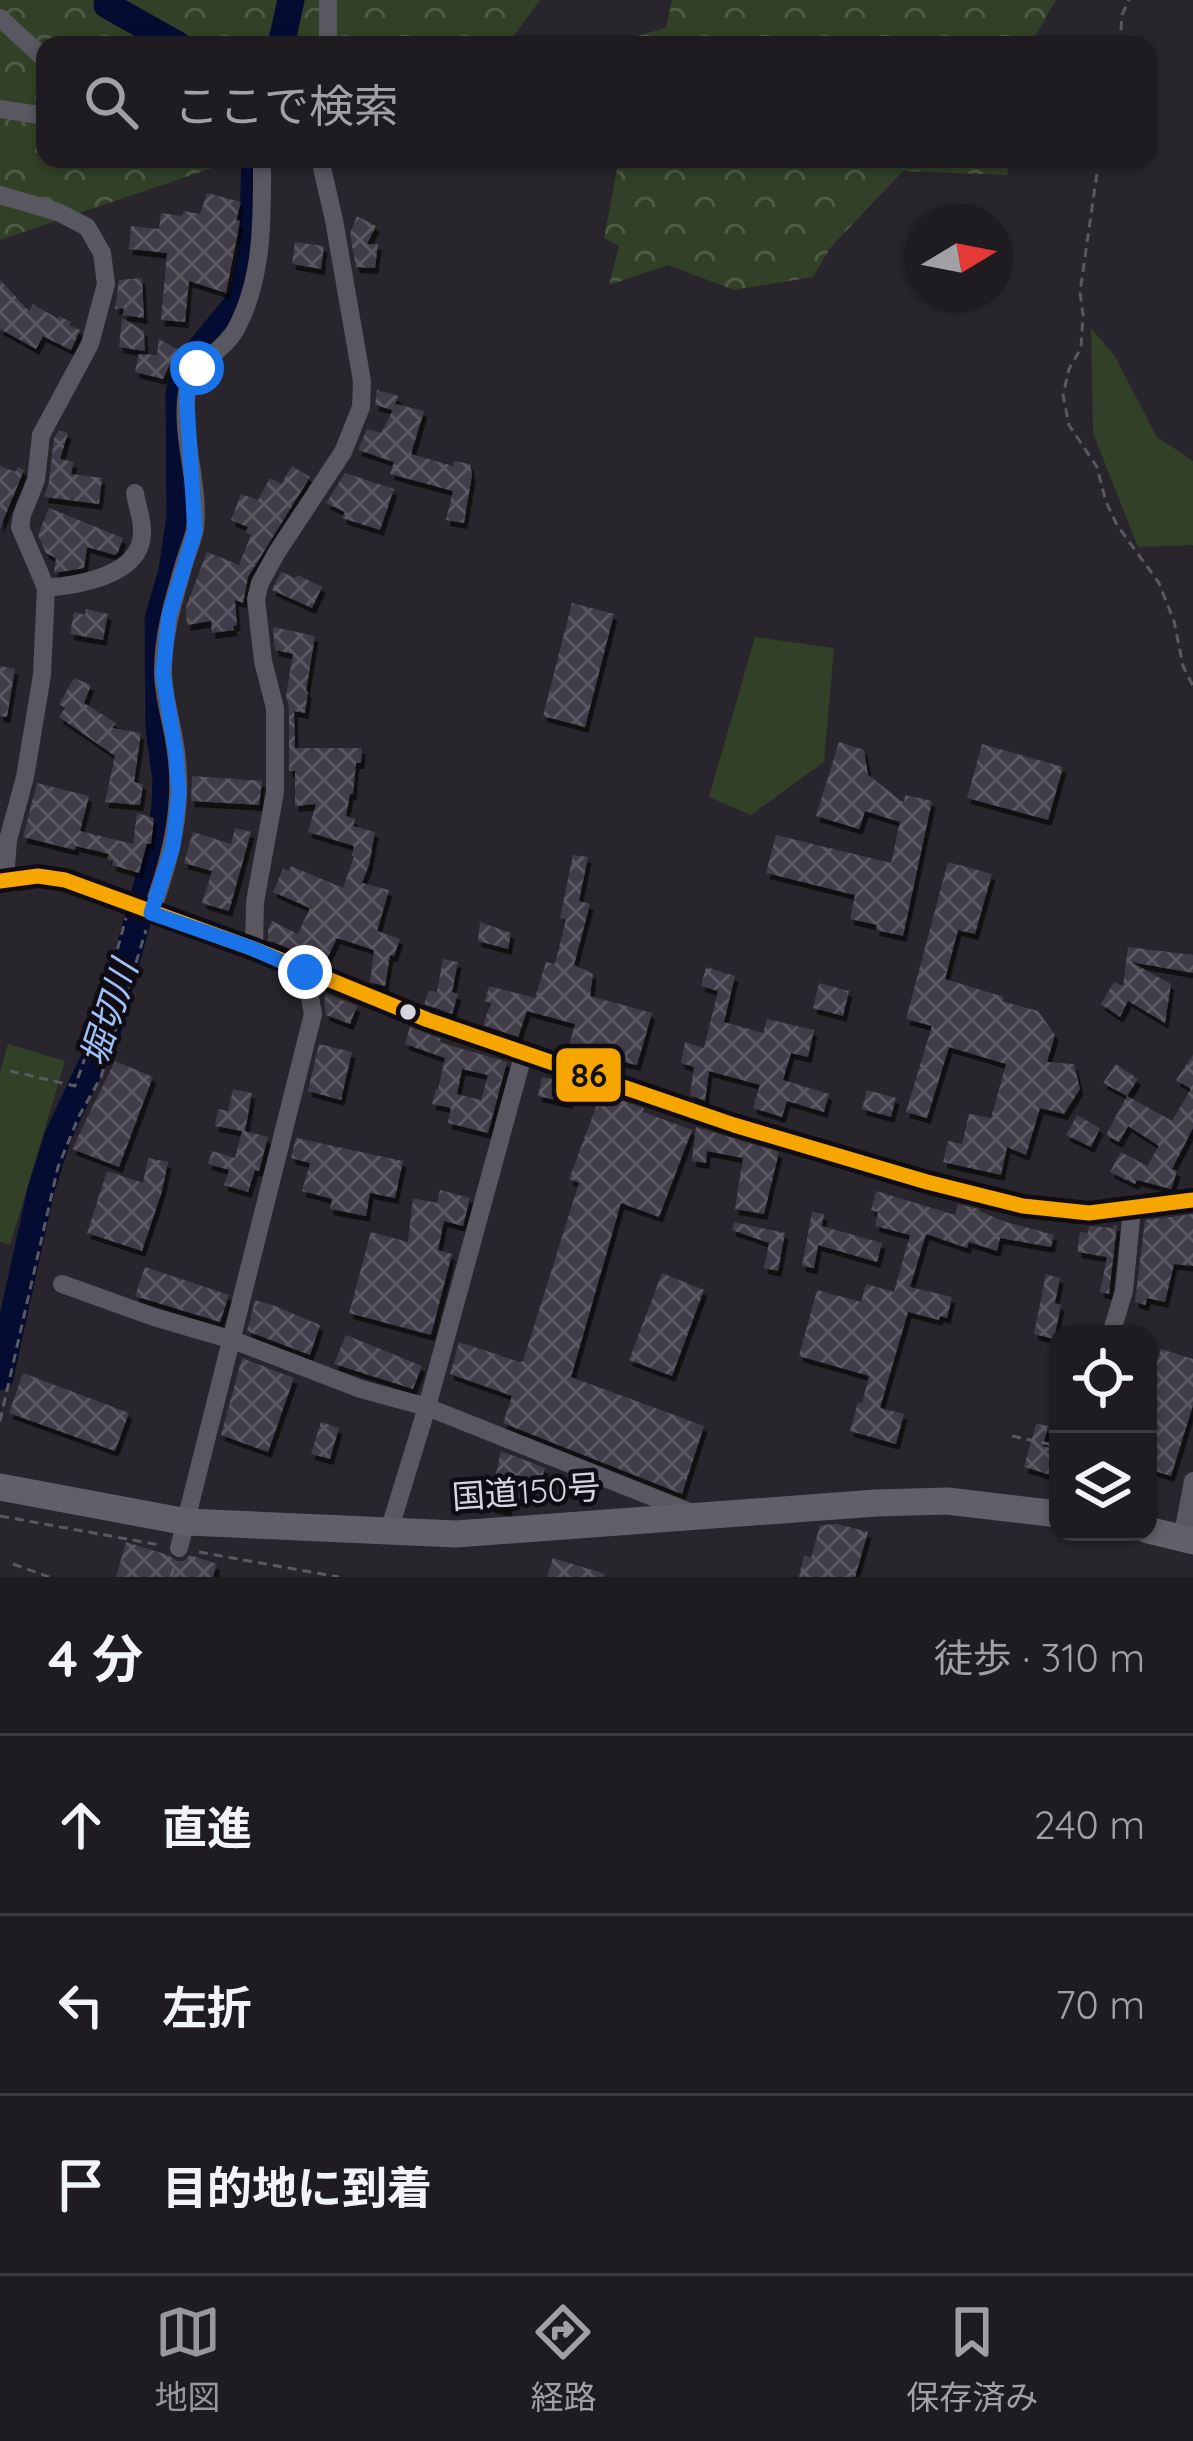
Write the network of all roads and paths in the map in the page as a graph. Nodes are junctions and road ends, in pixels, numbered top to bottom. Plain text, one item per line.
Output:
1 (328, 0) edge
2 (1129, 0) edge
3 (0, 18) edge
4 (328, 36) edge
5 (1121, 36) edge
6 (36, 51) edge
7 (0, 109) edge
8 (36, 115) edge
9 (262, 168) edge
10 (322, 168) edge
11 (1099, 168) edge
12 (0, 195) edge
13 (135, 494) dead end
14 (46, 588) junction
15 (1193, 686) edge
16 (2, 880) edge
17 (130, 904) junction
18 (151, 913) junction
19 (254, 949) junction
20 (305, 972) junction
21 (524, 1052) junction
22 (10, 1071) dead end
23 (1193, 1200) edge
24 (1132, 1209) junction
25 (62, 1284) dead end
26 (1114, 1325) edge
27 (233, 1340) junction
28 (427, 1407) junction
29 (0, 1420) edge
30 (1012, 1436) dead end
31 (1049, 1444) edge
32 (1193, 1481) edge
33 (0, 1487) edge
34 (1049, 1511) edge
35 (697, 1515) junction
36 (0, 1516) edge
37 (8, 1518) dead end
38 (389, 1531) junction
39 (1157, 1532) edge
40 (183, 1535) junction
41 (1188, 1540) edge
42 (14, 1564) dead end
43 (49, 1577) edge

1 - 4 street
2 - 5 path
3 - 6 street
7 - 8 street
9 - 18 street
10 - 19 street
11 - 15 path
12 - 14 street
13 - 14 street
14 - 16 street
16 - 17 street
17 - 18 street
17 - 22 path
18 - 19 street
18 - 29 path
19 - 20 street
20 - 21 street
20 - 27 street
21 - 24 street
21 - 28 street
23 - 24 street
24 - 26 street
25 - 27 street
27 - 28 street
27 - 40 street
28 - 35 street
28 - 38 street
30 - 31 path
32 - 41 street
33 - 40 highway, 国道150号
34 - 35 highway, 国道150号
35 - 38 highway, 国道150号
36 - 37 path
38 - 40 highway, 国道150号
39 - 41 highway
42 - 43 path

